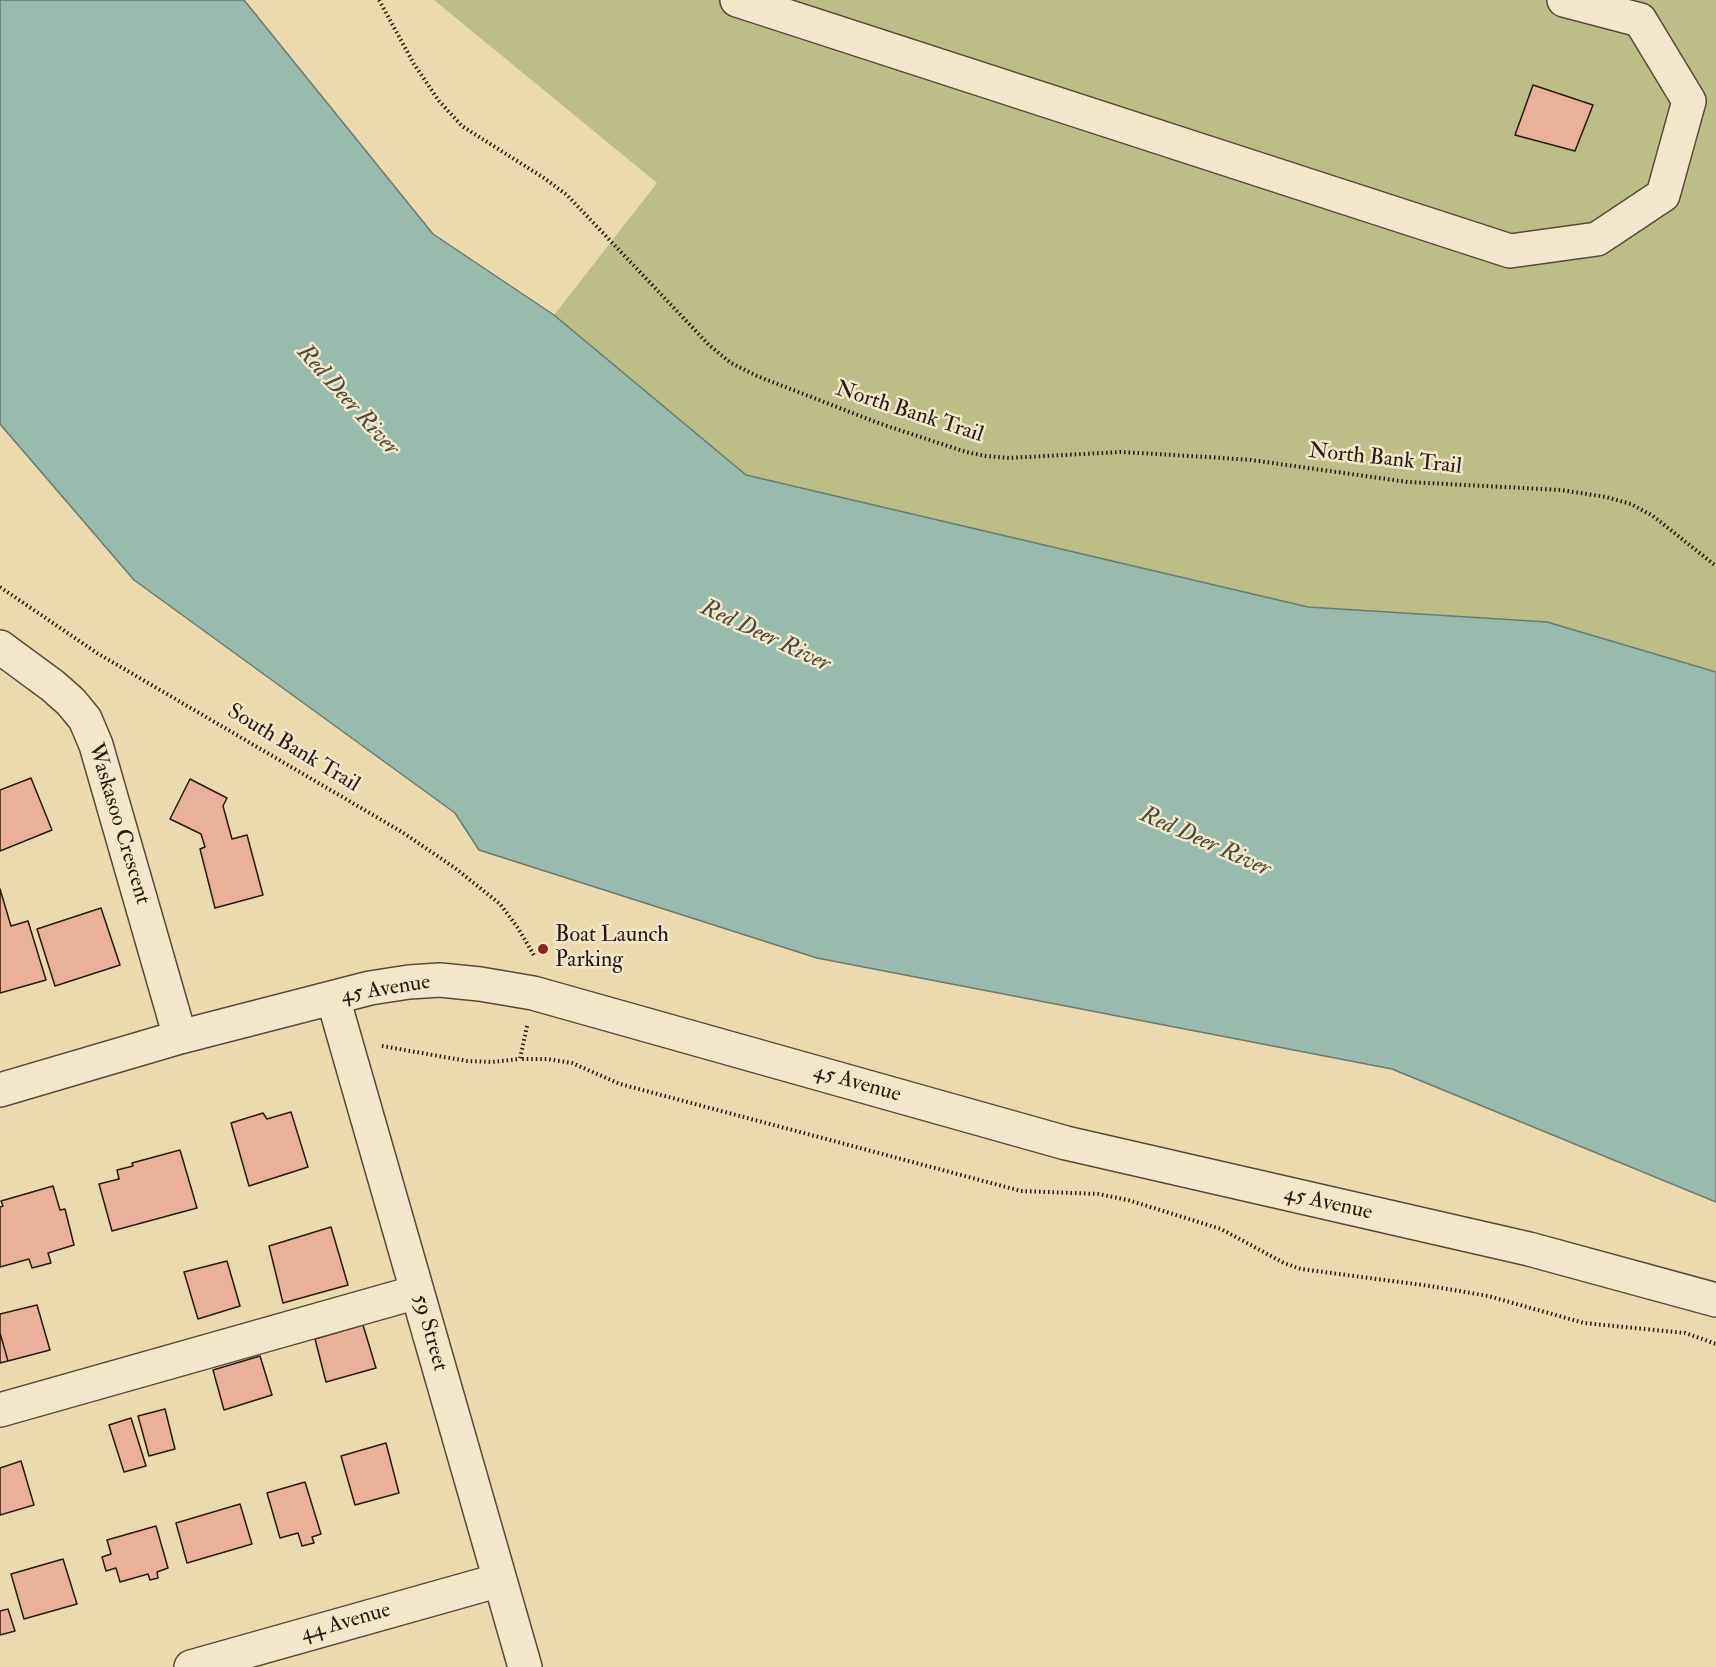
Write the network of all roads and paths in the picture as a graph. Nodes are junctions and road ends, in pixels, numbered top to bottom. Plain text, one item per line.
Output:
1 (379, 0) edge
2 (738, 0) edge
3 (1564, 0) edge
4 (1716, 566) edge
5 (0, 587) edge
6 (0, 647) edge
7 (536, 960) dead end
8 (333, 998) junction
9 (528, 1020) dead end
10 (180, 1037) junction
11 (381, 1045) dead end
12 (520, 1059) junction
13 (2, 1084) edge
14 (417, 1292) junction
15 (1716, 1300) edge
16 (1716, 1344) edge
17 (0, 1410) edge
18 (500, 1580) junction
19 (192, 1667) edge
20 (525, 1667) edge

1 - 4 path, North Bank Trail
2 - 3 street
5 - 7 path, South Bank Trail
6 - 10 street, Waskasoo Crescent
8 - 10 street, 45 Avenue
8 - 14 street, 59 Street
8 - 15 street, 45 Avenue
9 - 12 path
10 - 13 street, 45 Avenue
11 - 12 path
12 - 16 path
14 - 17 street
14 - 18 street, 59 Street
18 - 19 street, 44 Avenue
18 - 20 street, 59 Street

